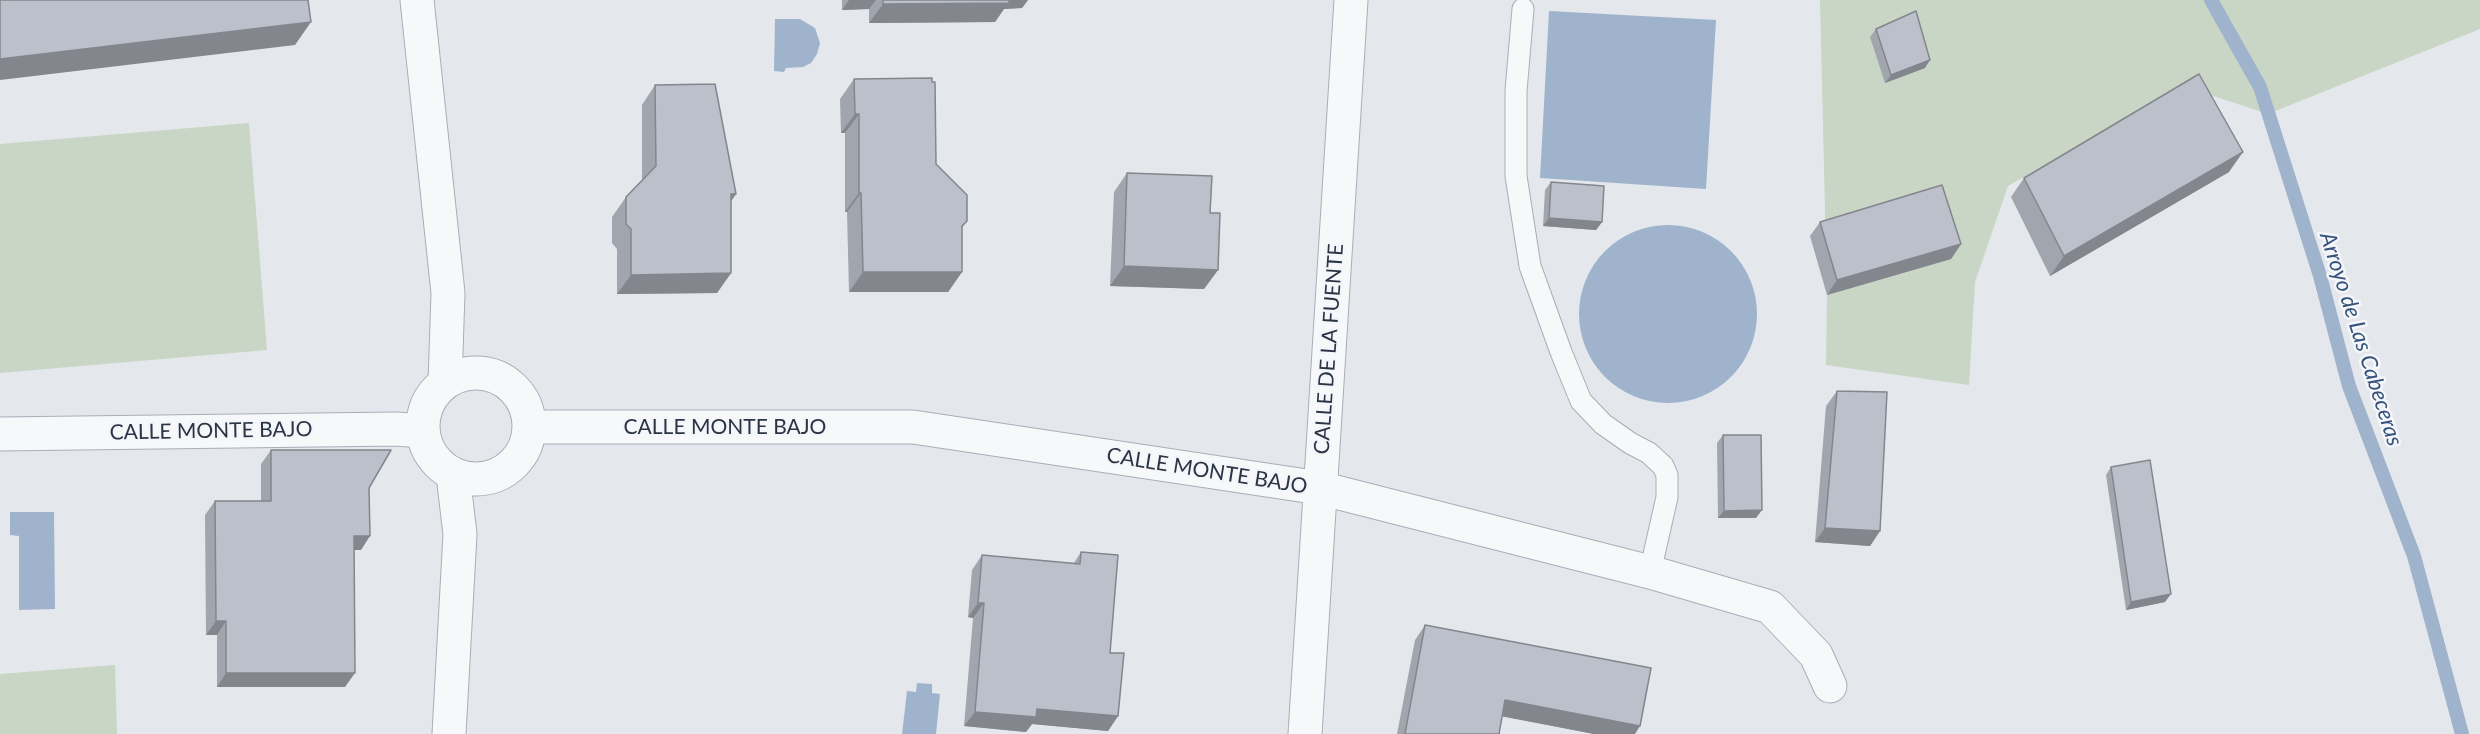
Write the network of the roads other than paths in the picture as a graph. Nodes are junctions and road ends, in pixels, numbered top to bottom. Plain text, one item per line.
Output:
1 (417, 0) edge
2 (1351, 0) edge
3 (1522, 9) dead end
4 (448, 293) junction
5 (480, 372) junction
6 (445, 382) junction
7 (530, 427) junction
8 (422, 431) junction
9 (0, 434) edge
10 (453, 476) junction
11 (491, 478) junction
12 (1320, 488) junction
13 (460, 534) junction
14 (1650, 572) junction
15 (1830, 686) dead end
16 (449, 734) edge
17 (1305, 734) edge

1 - 4 street
2 - 12 street, CALLE DE LA FUENTE
3 - 14 lane
4 - 5 street
4 - 6 street
5 - 6 street
5 - 7 street
6 - 8 street
7 - 11 street
7 - 12 street, CALLE MONTE BAJO
8 - 9 street, CALLE MONTE BAJO
8 - 10 street
10 - 11 street
10 - 13 street
11 - 13 street
12 - 14 street, CALLE MONTE BAJO
12 - 17 street, CALLE DE LA FUENTE
13 - 16 street
14 - 15 street, CALLE MONTE BAJO

